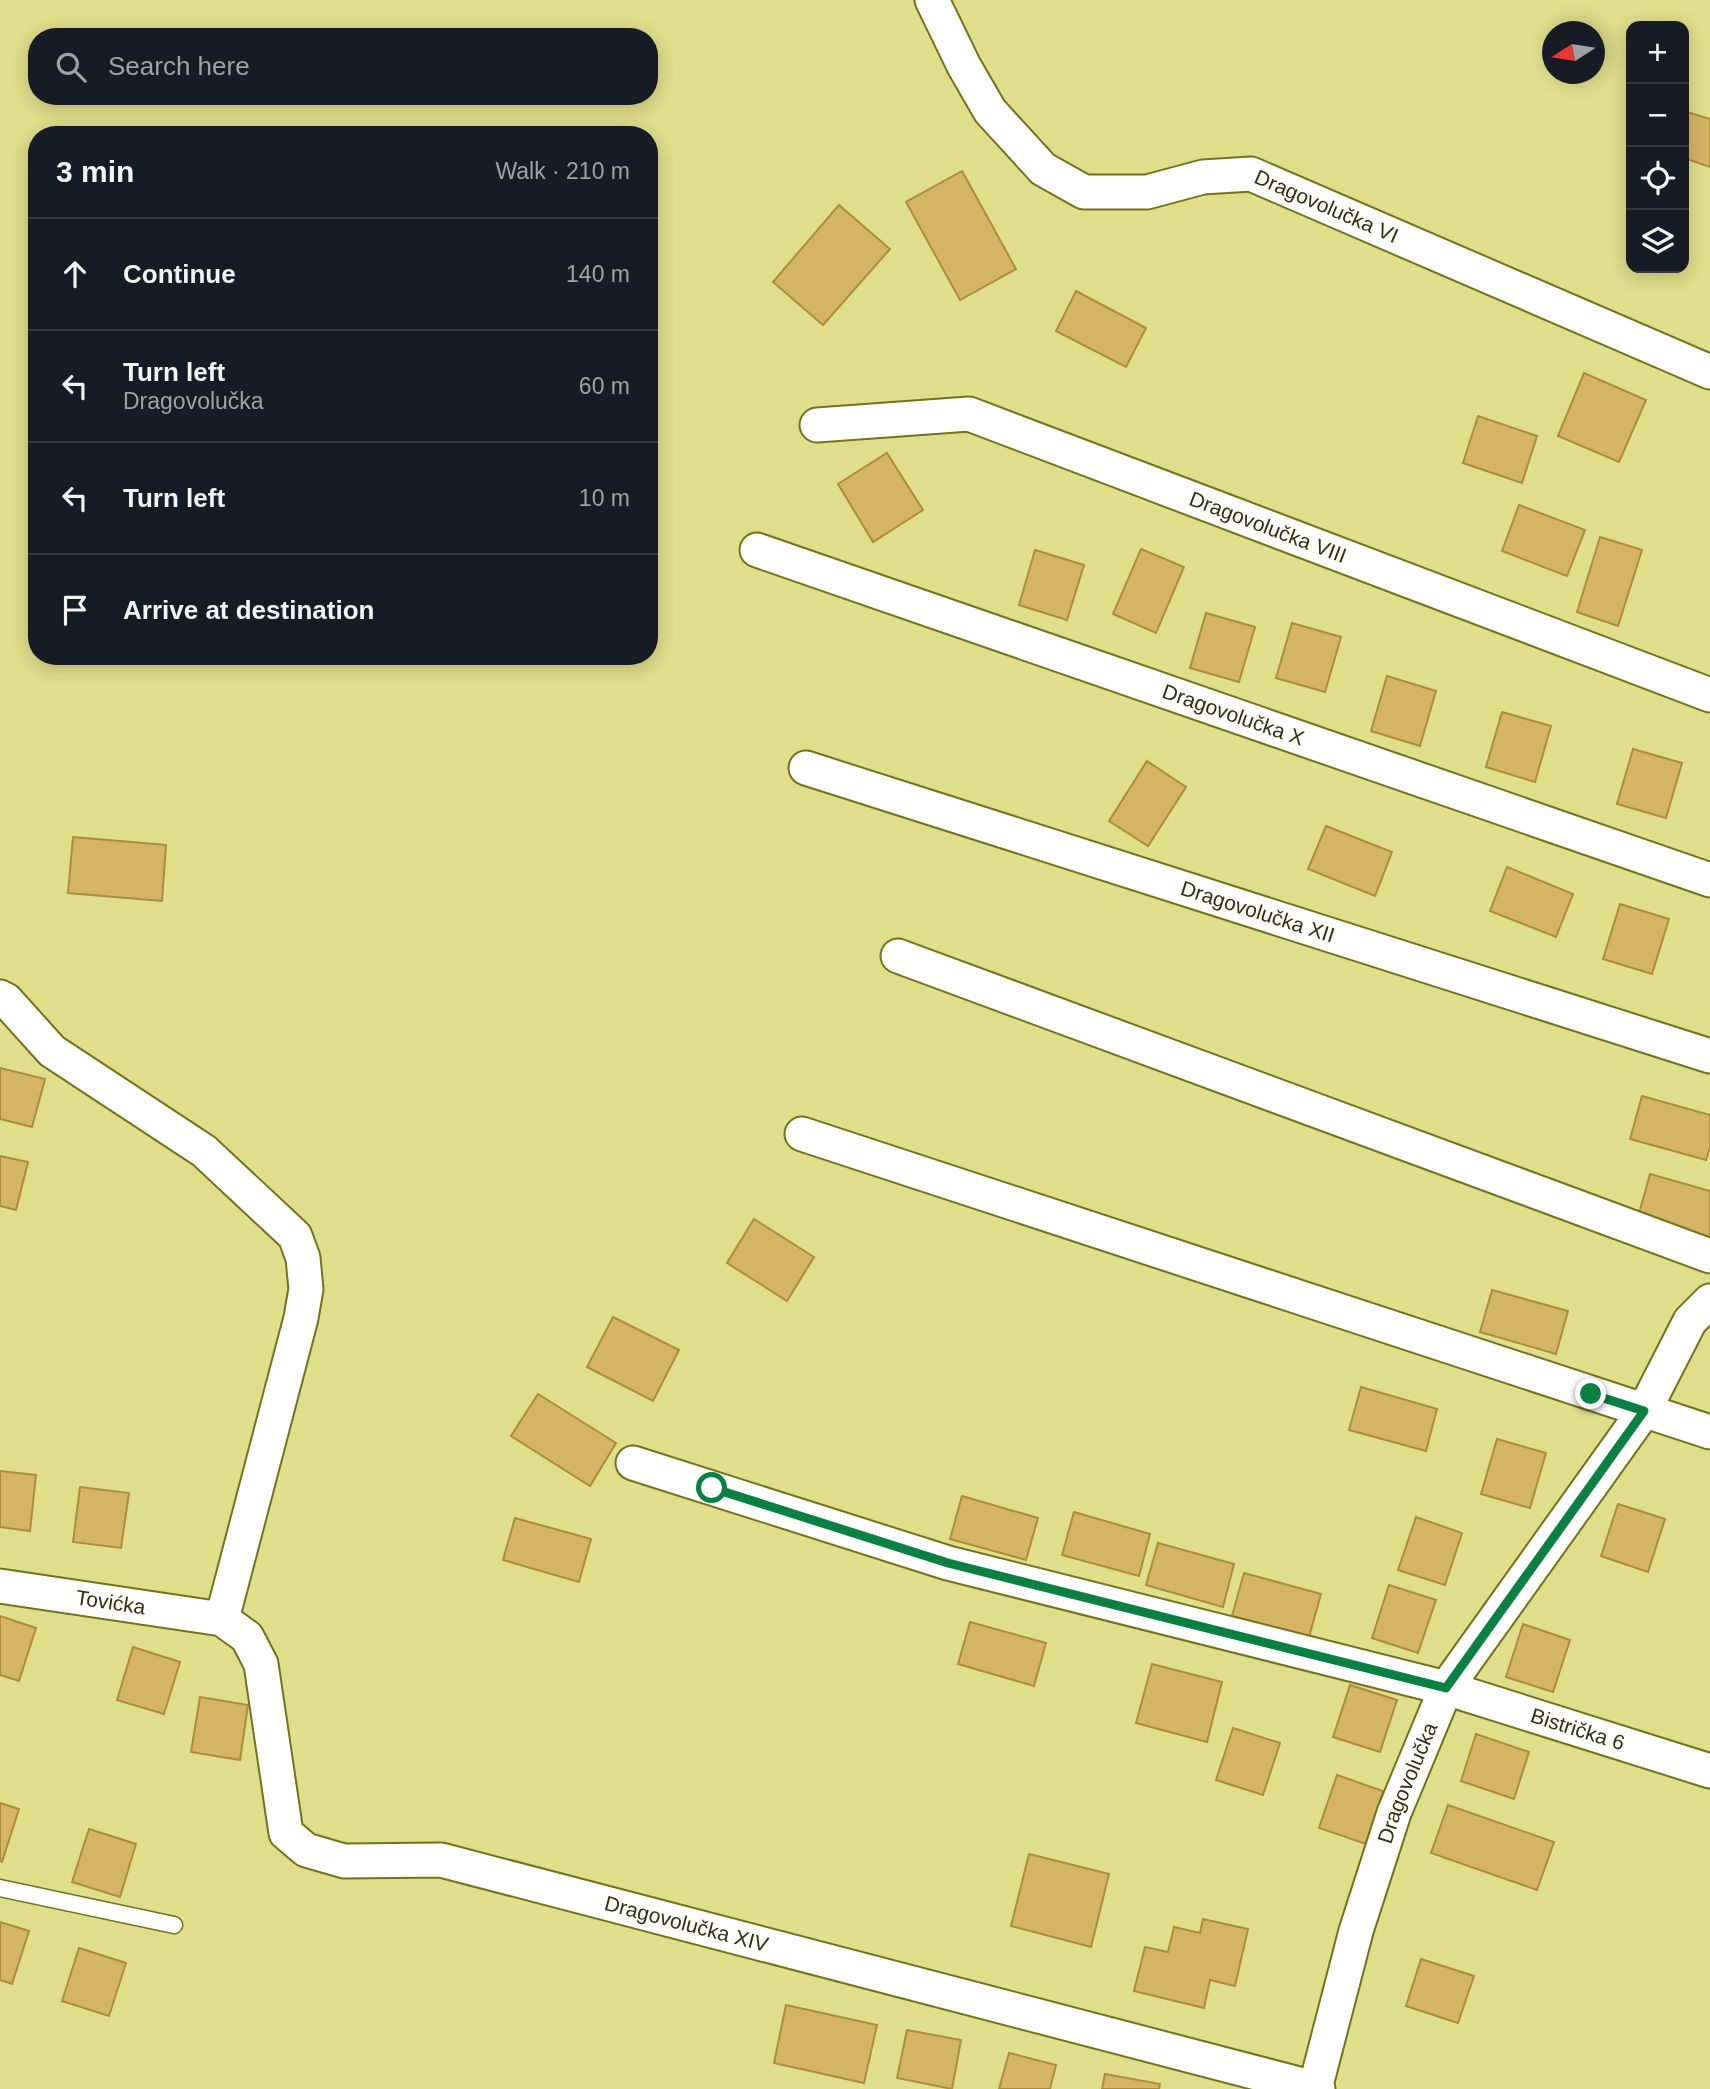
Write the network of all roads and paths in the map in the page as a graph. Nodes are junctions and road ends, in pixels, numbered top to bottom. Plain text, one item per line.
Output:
1 (932, 0) edge
2 (1710, 372) edge
3 (817, 425) dead end
4 (757, 550) dead end
5 (1710, 695) edge
6 (806, 768) dead end
7 (1710, 880) edge
8 (898, 956) dead end
9 (0, 997) edge
10 (1710, 1056) edge
11 (802, 1134) dead end
12 (1710, 1256) edge
13 (1710, 1301) edge
14 (1644, 1411) junction
15 (1710, 1432) edge
16 (633, 1463) dead end
17 (0, 1586) edge
18 (222, 1619) junction
19 (1446, 1688) junction
20 (1710, 1771) edge
21 (0, 1888) edge
22 (174, 1925) dead end
23 (1316, 2089) edge

1 - 2 street, Dragovolučka VI
3 - 5 street, Dragovolučka VIII
4 - 7 street, Dragovolučka X
6 - 10 street, Dragovolučka XII
8 - 12 street
9 - 18 street
11 - 14 street
13 - 14 street, Dragovolučka
14 - 15 street
14 - 19 street, Dragovolučka
16 - 19 street, Bistrička 6
17 - 18 street, Tovićka
18 - 23 street, Dragovolučka XIV
19 - 20 street, Bistrička 6
19 - 23 street, Dragovolučka
21 - 22 lane

